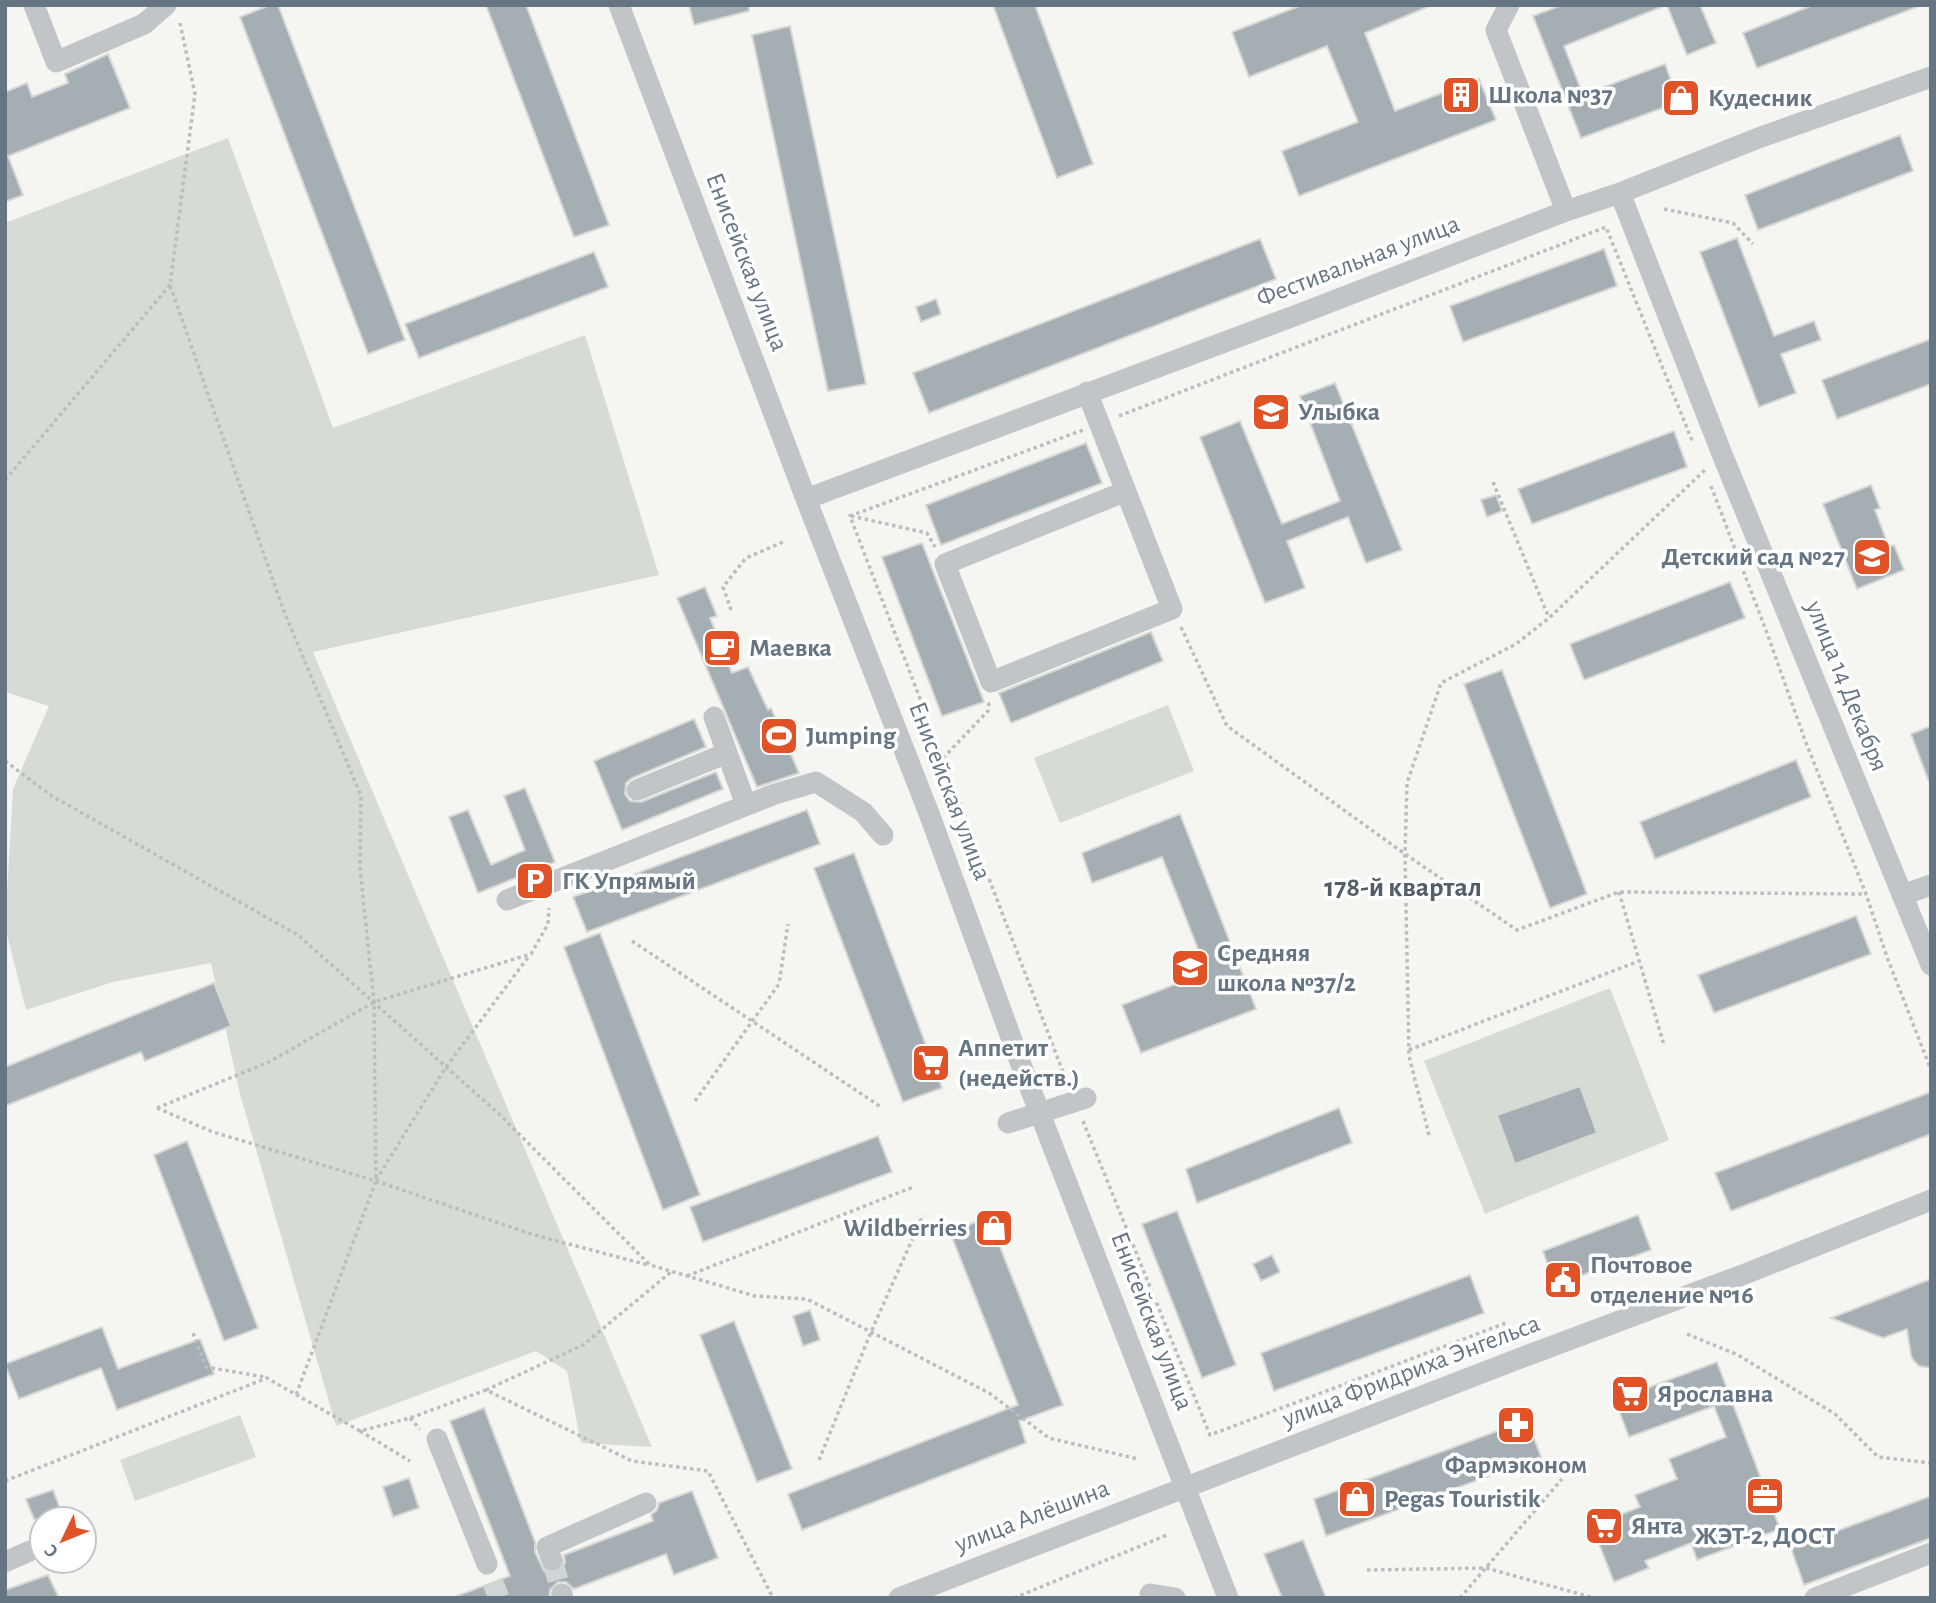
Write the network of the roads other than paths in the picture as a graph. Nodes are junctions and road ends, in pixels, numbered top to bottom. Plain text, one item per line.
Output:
1 (34, 5) edge
2 (166, 5) edge
3 (619, 5) edge
4 (1508, 5) edge
5 (141, 15) edge
6 (1931, 77) edge
7 (1620, 193) junction
8 (1566, 211) junction
9 (1087, 392) junction
10 (1125, 492) junction
11 (806, 499) junction
12 (714, 717) dead end
13 (727, 754) junction
14 (637, 790) dead end
15 (746, 805) junction
16 (883, 835) dead end
17 (1931, 885) edge
18 (1902, 895) junction
19 (507, 900) dead end
20 (1931, 965) edge
21 (1080, 1099) road end
22 (1041, 1112) junction
23 (1007, 1123) dead end
24 (1931, 1200) edge
25 (437, 1439) dead end
26 (1185, 1487) junction
27 (646, 1503) dead end
28 (28, 1552) edge
29 (1931, 1553) edge
30 (552, 1560) dead end
31 (5, 1562) edge
32 (487, 1564) tunnel mouth
33 (933, 1590) edge
34 (1150, 1594) dead end
35 (1183, 1597) edge
36 (899, 1598) edge
37 (1228, 1598) edge
38 (1815, 1598) edge

1 - 5 street
2 - 5 street
3 - 11 street, Енисейская улица
4 - 8 street
6 - 7 street, Фестивальная улица
7 - 8 street, Фестивальная улица
7 - 18 street, улица 14 Декабря
8 - 9 street, Фестивальная улица
9 - 10 street
9 - 11 street, Фестивальная улица
10 - 10 street
11 - 22 street, Енисейская улица
12 - 13 street
13 - 14 street
13 - 15 street
15 - 16 street
15 - 19 street
17 - 18 street
18 - 20 street, улица 14 Декабря
21 - 22 street
22 - 23 street
22 - 26 street, Енисейская улица
24 - 26 street, улица Фридриха Энгельса
25 - 32 street
26 - 33 street, улица Алёшина
26 - 37 street, Енисейская улица
27 - 30 street
28 - 31 street
29 - 38 street
33 - 36 street, улица Алёшина
34 - 35 street

